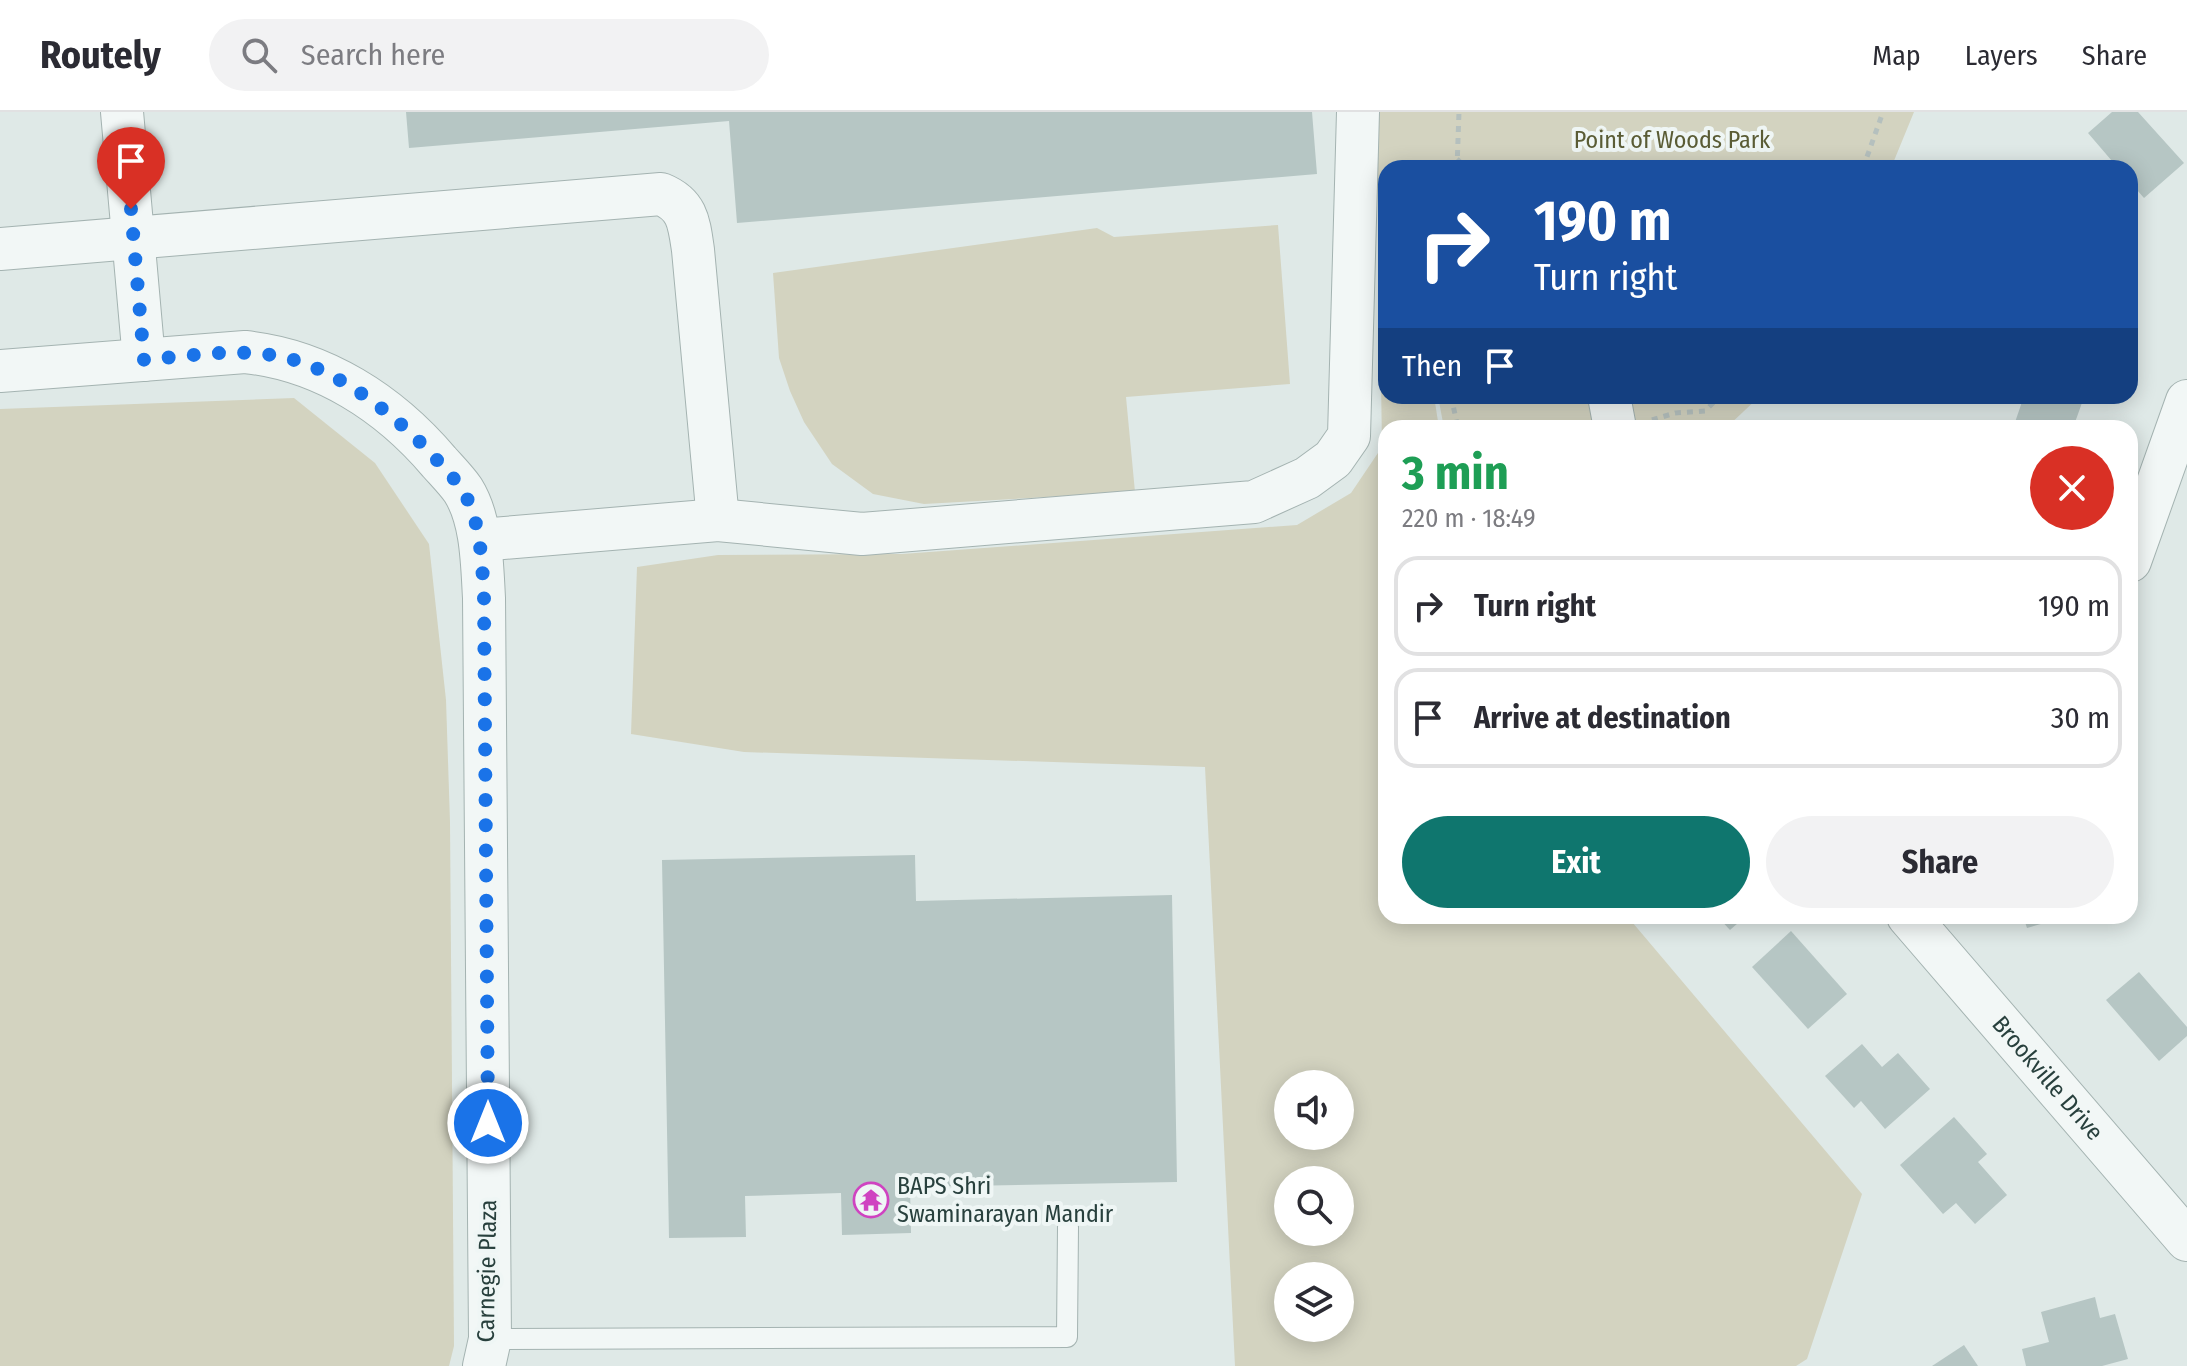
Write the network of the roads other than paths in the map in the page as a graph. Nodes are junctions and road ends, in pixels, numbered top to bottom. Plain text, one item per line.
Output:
1 (122, 112) edge
2 (1358, 112) edge
3 (133, 237) junction
4 (0, 249) edge
5 (144, 360) junction
6 (0, 371) edge
7 (2187, 401) edge
8 (2173, 491) edge
9 (718, 520) junction
10 (480, 540) junction
11 (2138, 548) edge
12 (1915, 924) edge
13 (1068, 1227) dead end
14 (2187, 1240) edge
15 (487, 1353) edge

1 - 3 street
2 - 9 street
3 - 4 street
3 - 5 street
3 - 9 street
5 - 6 street, Carnegie Plaza
5 - 10 street, Carnegie Plaza
7 - 8 street
8 - 11 street
9 - 10 street
10 - 15 street, Carnegie Plaza
12 - 14 street, Brookville Drive
13 - 15 lane

